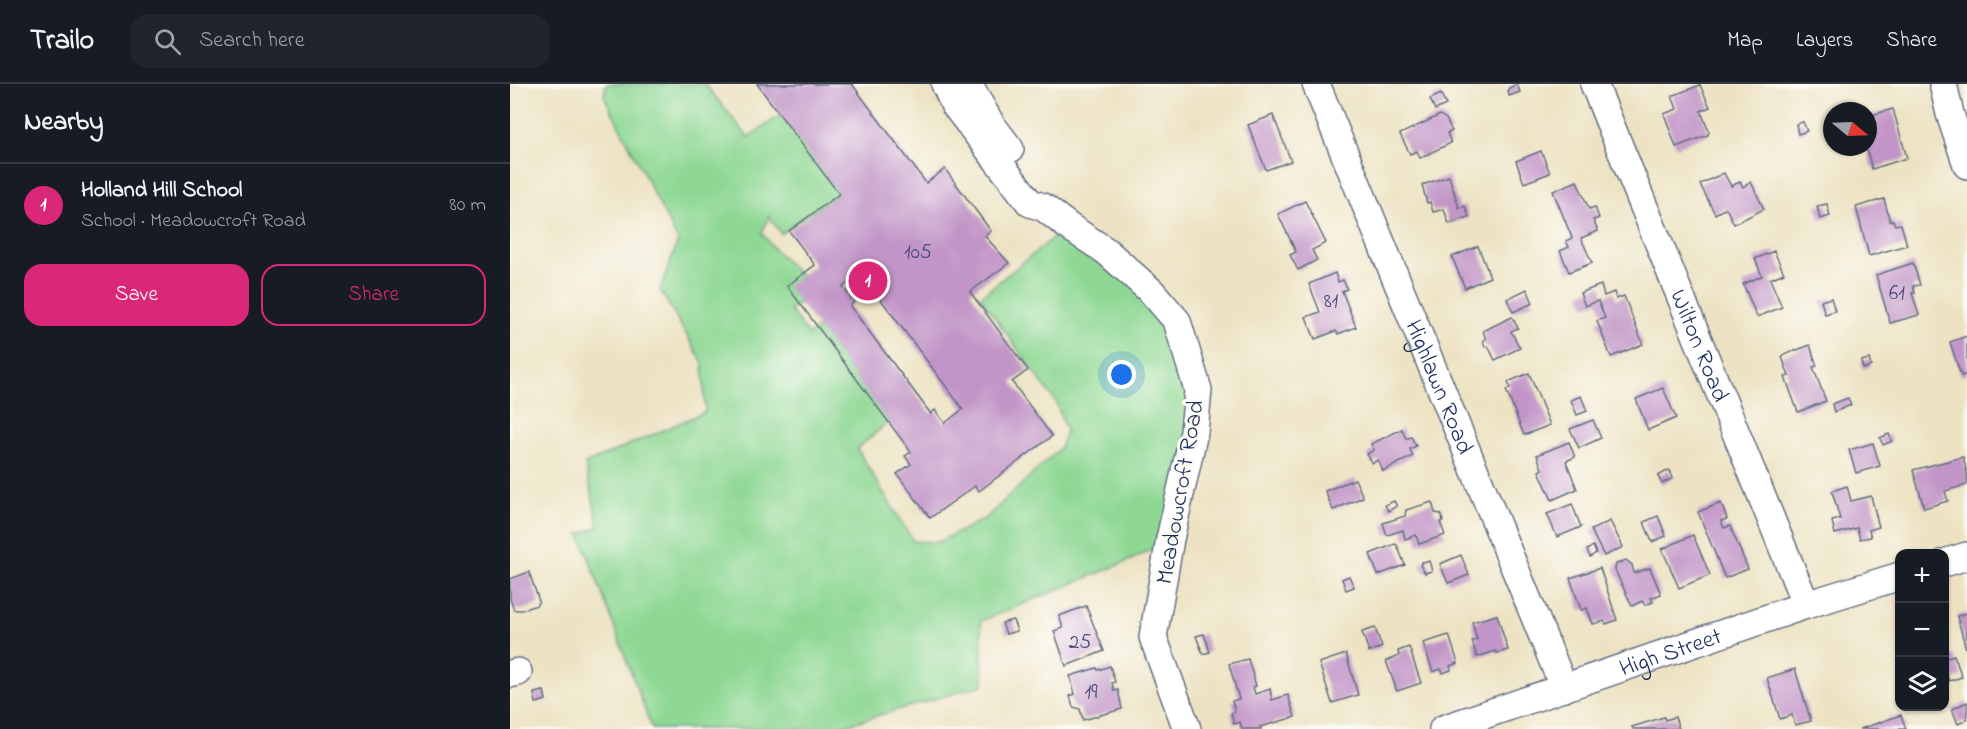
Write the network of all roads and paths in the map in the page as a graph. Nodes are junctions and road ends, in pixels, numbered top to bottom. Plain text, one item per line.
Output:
1 (945, 84) edge
2 (968, 84) edge
3 (1316, 84) edge
4 (1594, 84) edge
5 (1943, 84) edge
6 (1967, 165) edge
7 (1043, 207) junction
8 (1967, 556) edge
9 (1949, 561) edge
10 (1895, 577) edge
11 (1806, 605) junction
12 (1564, 688) junction
13 (1492, 721) edge
14 (1187, 729) edge
15 (1443, 729) edge

1 - 7 street, Meadowcroft Road
2 - 7 street
3 - 12 street, Highlawn Road
4 - 11 street, Wilton Road
5 - 6 street
7 - 14 street, Meadowcroft Road
8 - 9 street
10 - 11 street, High Street
11 - 12 street, High Street
12 - 13 street, High Street
13 - 15 street, High Street

